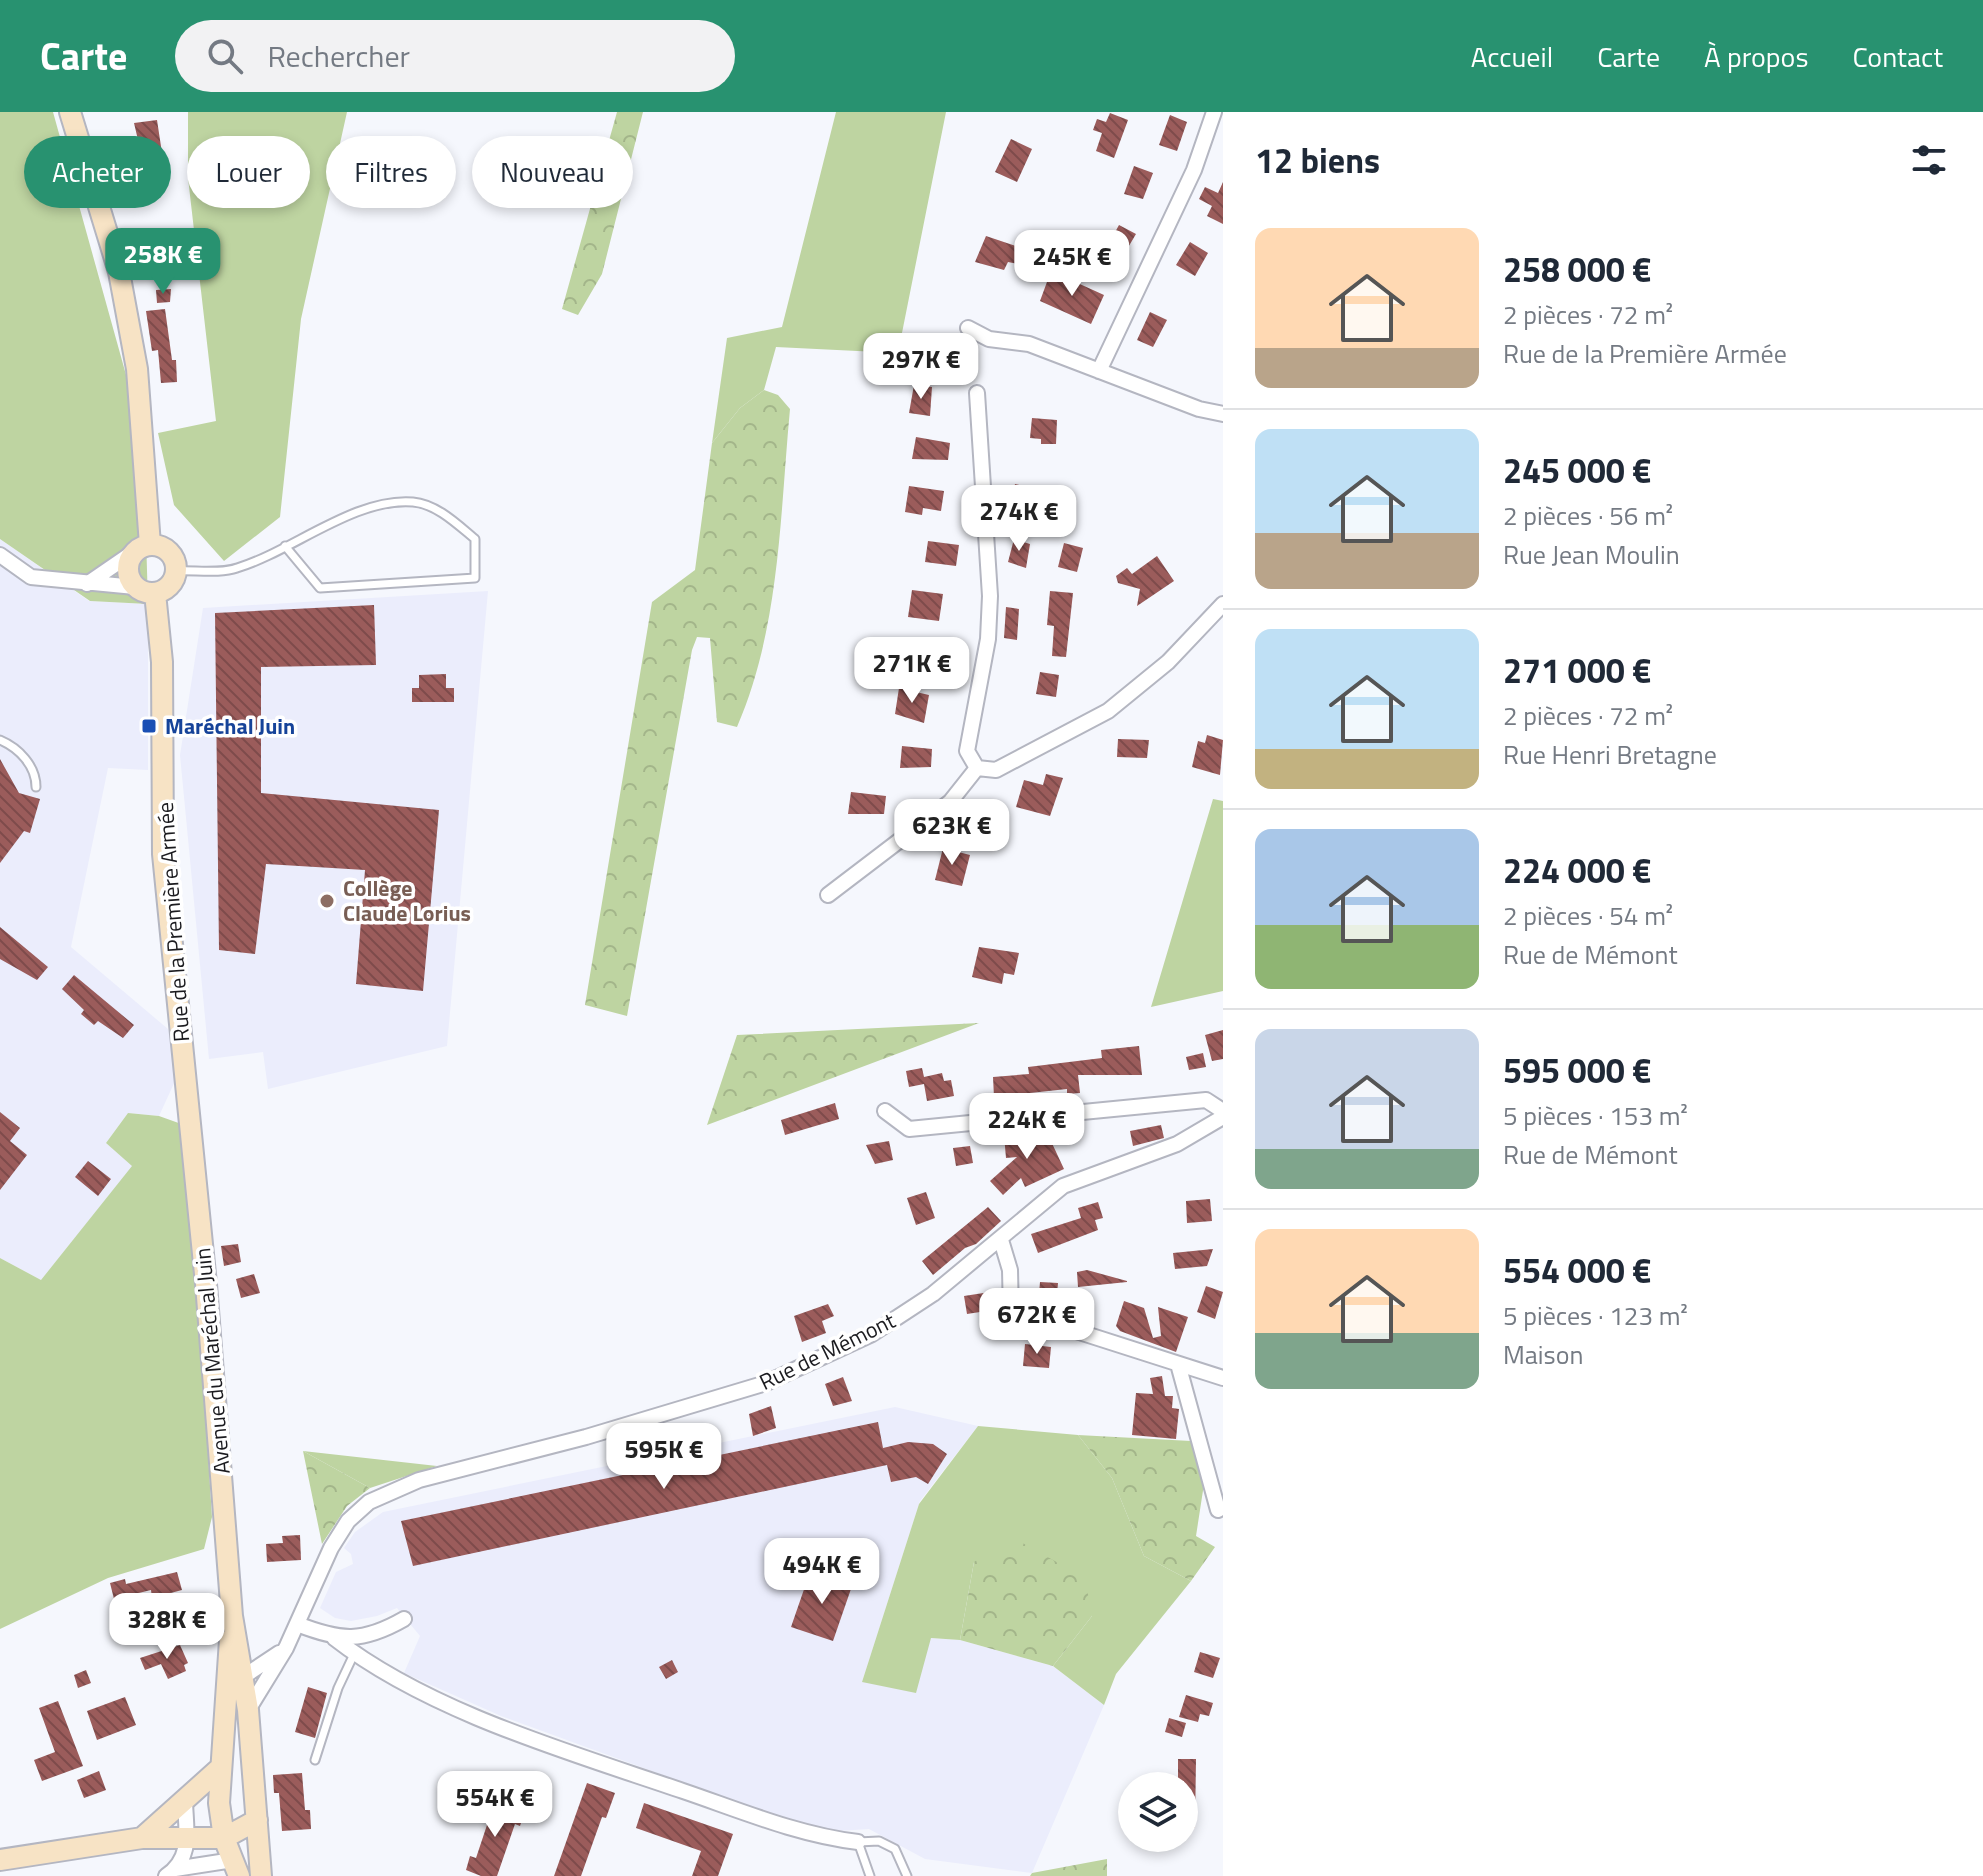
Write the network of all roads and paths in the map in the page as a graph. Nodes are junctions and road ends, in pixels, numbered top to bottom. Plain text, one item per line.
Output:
1 (70, 112) edge
2 (1214, 112) edge
3 (968, 328) dead end
4 (1099, 371) junction
5 (977, 393) dead end
6 (1223, 414) edge
7 (285, 546) junction
8 (143, 548) junction
9 (0, 555) edge
10 (176, 571) junction
11 (87, 584) junction
12 (145, 590) junction
13 (1223, 604) edge
14 (0, 740) edge
15 (977, 768) junction
16 (36, 787) dead end
17 (828, 895) dead end
18 (189, 1107) joint
19 (885, 1111) dead end
20 (1223, 1114) edge
21 (1001, 1240) junction
22 (1178, 1364) junction
23 (1223, 1378) edge
24 (1218, 1510) dead end
25 (232, 1616) junction
26 (404, 1619) dead end
27 (297, 1624) junction
28 (334, 1638) junction
29 (286, 1648) junction
30 (354, 1654) junction
31 (244, 1676) junction
32 (226, 1688) junction
33 (248, 1710) junction
34 (315, 1760) dead end
35 (219, 1769) junction
36 (254, 1786) junction
37 (185, 1802) junction
38 (257, 1820) junction
39 (142, 1838) junction
40 (224, 1838) junction
41 (187, 1840) junction
42 (858, 1842) junction
43 (2, 1859) edge
44 (236, 1868) edge
45 (170, 1873) edge
46 (261, 1876) edge
47 (870, 1876) edge
48 (907, 1876) edge

1 - 8 street, Rue de la Première Armée
2 - 4 street
3 - 4 street
4 - 6 street
5 - 15 street
7 - 7 lane
7 - 10 lane
8 - 10 street
8 - 11 street
8 - 12 street, Rue de la Première Armée
9 - 11 street
10 - 12 street
11 - 12 street
12 - 18 street, Rue de la Première Armée
13 - 15 street
14 - 16 lane
15 - 17 street
18 - 25 street, Avenue du Maréchal Juin
19 - 20 street
20 - 21 street, Rue de Mémont
21 - 22 street
21 - 27 street, Rue de Mémont
22 - 23 street
22 - 24 street
25 - 31 street, Avenue du Maréchal Juin
25 - 32 street, Avenue du Maréchal Juin
26 - 28 street
27 - 28 street
27 - 29 street
28 - 30 street
29 - 31 street
29 - 33 street
30 - 34 lane
30 - 42 street
31 - 32 street
31 - 33 street, Avenue du Maréchal Juin
32 - 35 street, Avenue du Maréchal Juin
33 - 36 street, Avenue du Maréchal Juin
35 - 36 street
35 - 37 street
35 - 40 street, Avenue du Maréchal Juin
36 - 38 street, Avenue du Maréchal Juin
37 - 39 street
37 - 41 street
38 - 40 street
38 - 46 street, Avenue du Maréchal Juin
39 - 41 street
39 - 43 street
40 - 41 street
40 - 44 street, Avenue du Maréchal Juin
41 - 45 street
42 - 47 lane
42 - 48 lane
44 - 45 street

